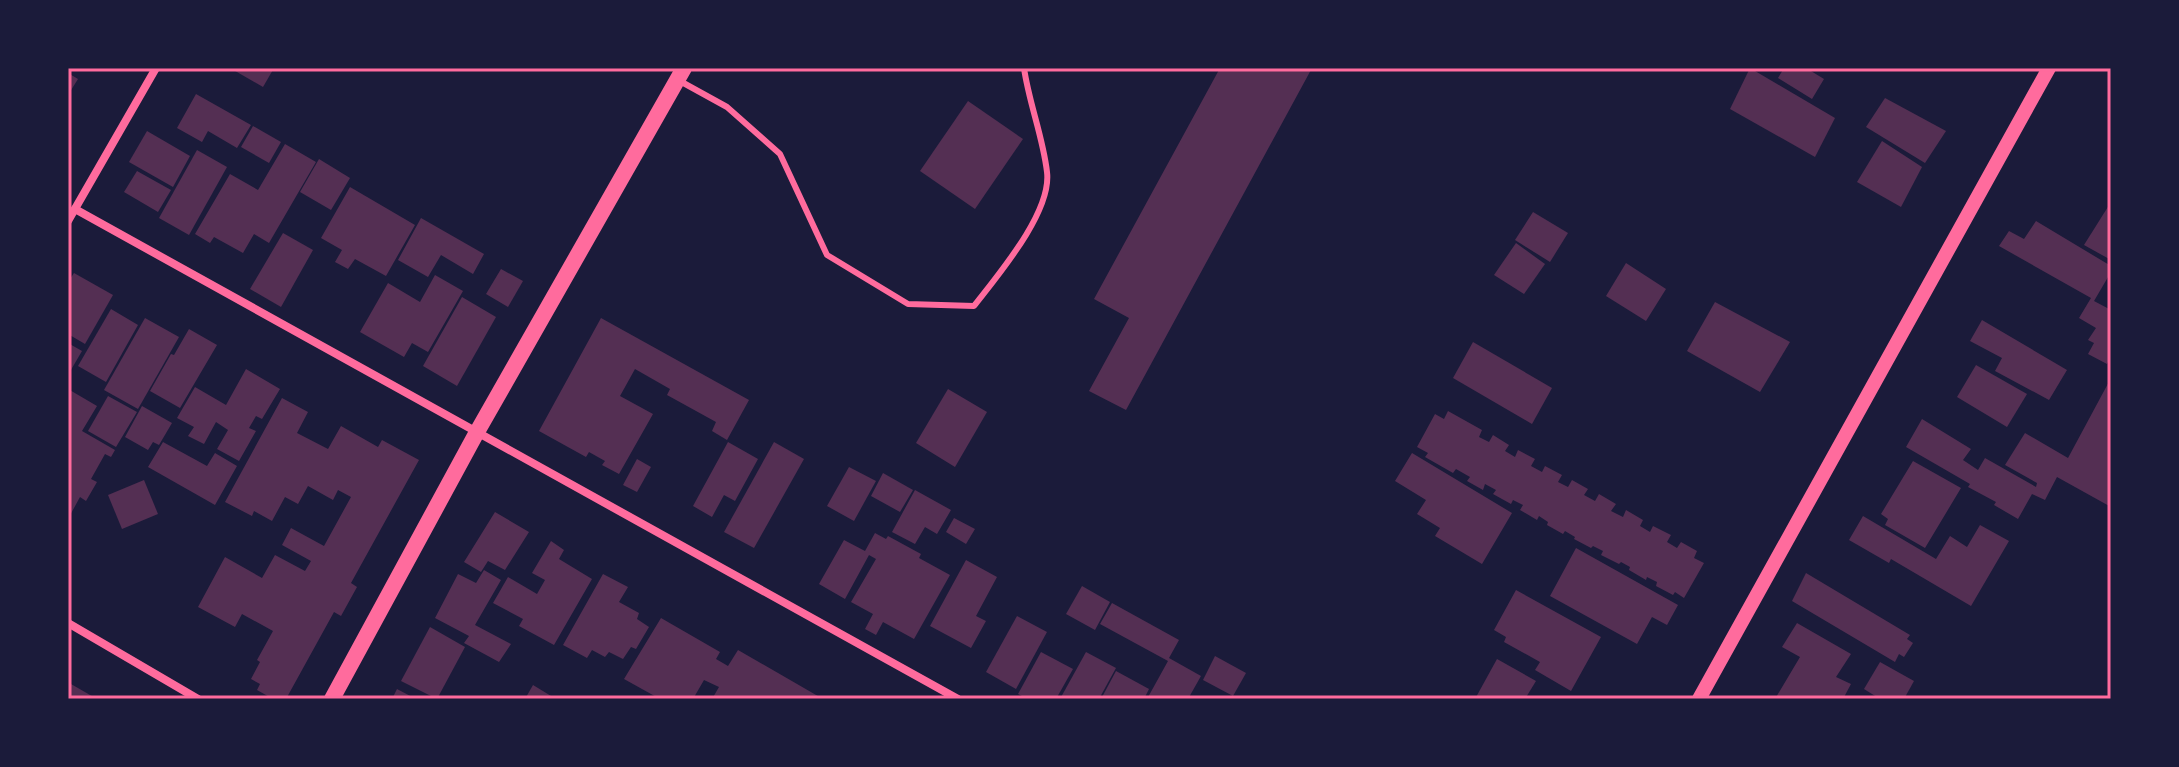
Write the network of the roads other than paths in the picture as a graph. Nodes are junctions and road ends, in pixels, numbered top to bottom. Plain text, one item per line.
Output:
1 (156, 68) edge
2 (1024, 68) edge
3 (2049, 68) edge
4 (681, 74) edge
5 (75, 209) junction
6 (68, 221) edge
7 (477, 432) junction
8 (68, 623) edge
9 (198, 699) edge
10 (332, 699) edge
11 (958, 699) edge
12 (1699, 699) edge

1 - 5 street
2 - 4 lane
3 - 12 street
4 - 7 main road
5 - 6 street
5 - 7 street
7 - 10 main road
7 - 11 street
8 - 9 street

